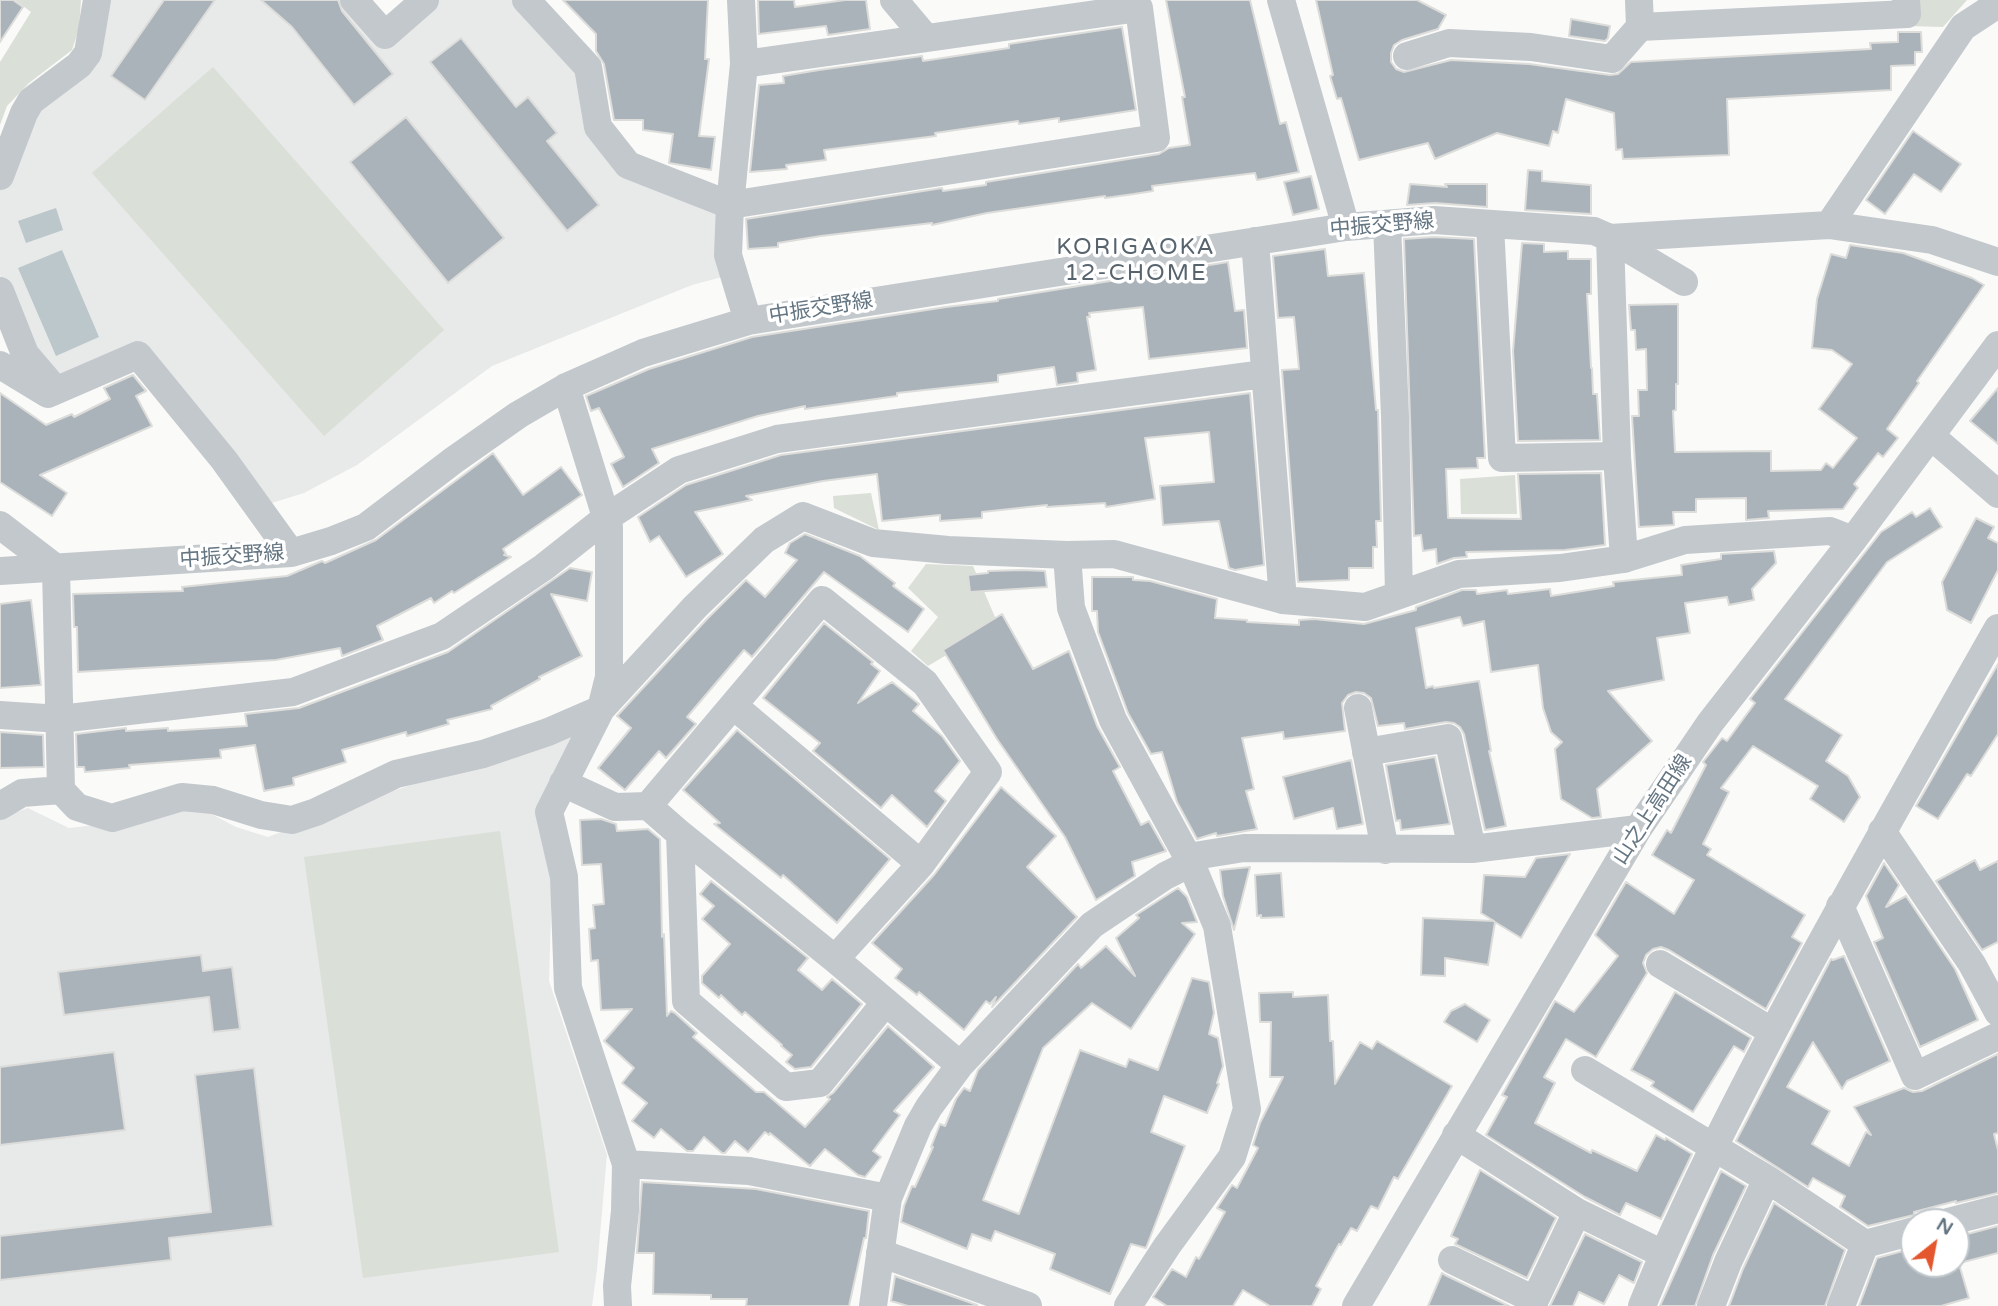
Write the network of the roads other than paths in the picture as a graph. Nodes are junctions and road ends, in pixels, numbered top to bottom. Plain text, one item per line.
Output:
1 (97, 0) edge
2 (354, 0) edge
3 (425, 0) edge
4 (526, 0) edge
5 (741, 0) edge
6 (894, 0) edge
7 (1281, 0) edge
8 (1906, 0) edge
9 (1998, 4) edge
10 (1640, 13) edge
11 (926, 38) junction
12 (1406, 56) dead end
13 (744, 64) junction
14 (0, 176) edge
15 (730, 205) junction
16 (1387, 224) junction
17 (1490, 225) junction
18 (1829, 225) junction
19 (1346, 228) junction
20 (1610, 238) junction
21 (1255, 241) junction
22 (1998, 262) edge
23 (1685, 282) dead end
24 (0, 291) edge
25 (748, 321) junction
26 (1998, 345) edge
27 (0, 365) edge
28 (1264, 374) junction
29 (566, 387) junction
30 (57, 390) junction
31 (1931, 436) junction
32 (1617, 456) junction
33 (1998, 494) edge
34 (606, 518) junction
35 (0, 525) edge
36 (1853, 540) junction
37 (291, 553) junction
38 (1067, 555) junction
39 (1624, 559) junction
40 (56, 568) junction
41 (0, 571) edge
42 (1399, 594) junction
43 (1283, 600) junction
44 (1998, 628) edge
45 (734, 706) junction
46 (1358, 708) dead end
47 (601, 709) junction
48 (0, 715) edge
49 (60, 719) junction
50 (1366, 752) junction
51 (563, 783) junction
52 (61, 790) junction
53 (648, 806) junction
54 (0, 807) edge
55 (1639, 829) junction
56 (1882, 831) junction
57 (680, 834) junction
58 (1472, 849) junction
59 (1385, 850) junction
60 (1190, 860) junction
61 (921, 864) junction
62 (1840, 906) junction
63 (835, 959) junction
64 (1660, 964) dead end
65 (885, 1003) junction
66 (1998, 1012) edge
67 (1773, 1032) junction
68 (1998, 1036) edge
69 (960, 1065) junction
70 (1585, 1070) dead end
71 (1456, 1135) junction
72 (1712, 1147) junction
73 (626, 1164) junction
74 (1768, 1179) junction
75 (888, 1198) junction
76 (1998, 1209) edge
77 (1577, 1212) junction
78 (1970, 1216) edge
79 (1900, 1235) edge
80 (1865, 1244) junction
81 (880, 1253) junction
82 (1663, 1254) junction
83 (1452, 1260) dead end
84 (1364, 1301) edge
85 (1534, 1303) edge
86 (618, 1306) edge
87 (873, 1306) edge
88 (1028, 1306) edge
89 (1128, 1306) edge
90 (1642, 1306) edge
91 (1711, 1306) edge
92 (1841, 1306) edge

1 - 14 street
2 - 3 street
4 - 15 street
5 - 13 street
6 - 11 street
7 - 19 street
8 - 10 street
9 - 18 street
10 - 12 street
11 - 13 street
11 - 15 street
13 - 15 street
15 - 25 street
16 - 17 street, 中振交野線
16 - 19 street, 中振交野線
16 - 42 street
17 - 20 street, 中振交野線
17 - 32 street
18 - 20 street
18 - 22 street
19 - 21 street, 中振交野線
20 - 23 street, 中振交野線
20 - 32 street
21 - 25 street, 中振交野線
21 - 28 street
24 - 30 street
25 - 29 street, 中振交野線
26 - 31 street, 山之上高田線
27 - 30 street
28 - 34 street
28 - 43 street
29 - 34 street
29 - 37 street, 中振交野線
30 - 37 street
31 - 33 street
31 - 36 street, 山之上高田線
32 - 39 street
34 - 47 street
34 - 49 street
35 - 40 street
36 - 39 street
36 - 55 street, 山之上高田線
37 - 40 street, 中振交野線
38 - 43 street
38 - 47 street
38 - 60 street
39 - 42 street
40 - 41 street, 中振交野線
40 - 49 street
42 - 43 street
44 - 56 street
45 - 53 street
45 - 61 street
45 - 61 street
46 - 50 street
47 - 51 street
47 - 52 street
48 - 49 street
49 - 52 street
50 - 58 street
50 - 59 street
51 - 53 street
51 - 73 street
52 - 54 street
53 - 57 street
55 - 58 street
55 - 71 street, 山之上高田線
56 - 62 street
56 - 66 street
57 - 63 street
57 - 65 street
58 - 59 street
59 - 60 street
60 - 69 street
60 - 89 street
61 - 63 street
62 - 67 street
62 - 68 street
63 - 65 street
64 - 67 street
65 - 69 street
67 - 72 street
69 - 75 street
70 - 72 street
71 - 77 street
71 - 84 street, 山之上高田線
72 - 74 street
72 - 82 street
73 - 75 street
73 - 86 street
74 - 80 street
74 - 91 street
75 - 81 street
76 - 78 street
77 - 82 street
77 - 85 street
79 - 80 street
80 - 92 street
81 - 87 street
81 - 88 street
82 - 90 street
83 - 85 street

